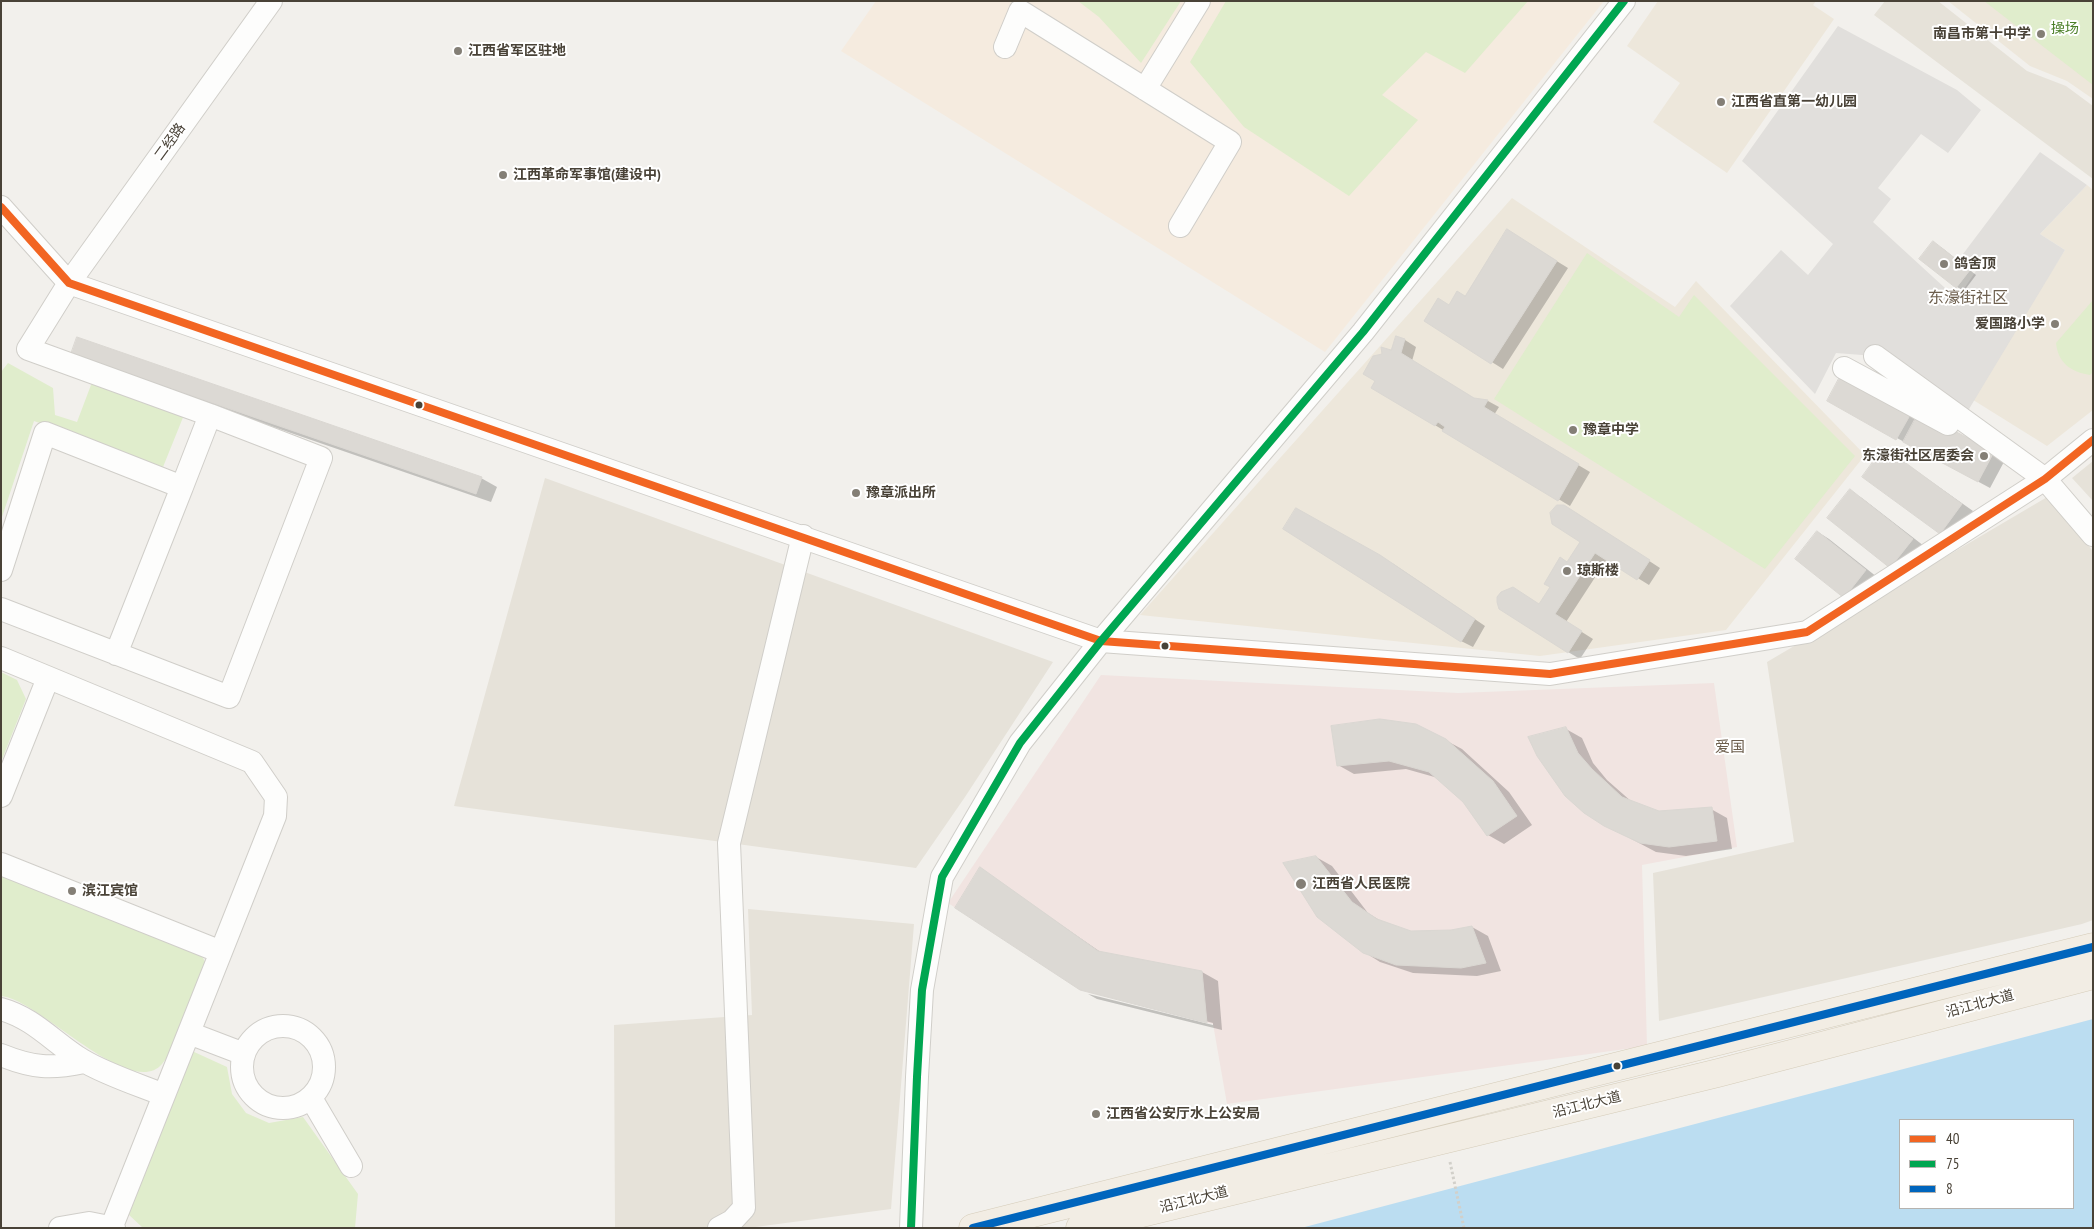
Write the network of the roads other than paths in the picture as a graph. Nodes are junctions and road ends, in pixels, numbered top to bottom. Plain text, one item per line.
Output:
1 (271, 1) edge
2 (1199, 1) edge
3 (1624, 1) edge
4 (1005, 47) dead end
5 (1145, 89) junction
6 (1, 207) edge
7 (1180, 226) dead end
8 (69, 283) junction
9 (1875, 356) dead end
10 (1844, 368) dead end
11 (210, 415) junction
12 (2093, 440) edge
13 (2024, 464) junction
14 (2045, 479) junction
15 (182, 487) junction
16 (2093, 535) edge
17 (803, 536) junction
18 (1, 570) edge
19 (1, 609) edge
20 (1101, 641) junction
21 (116, 654) junction
22 (1, 658) edge
23 (48, 678) junction
24 (1, 796) edge
25 (1, 864) edge
26 (2093, 947) edge
27 (221, 952) junction
28 (2093, 975) edge
29 (1, 1009) edge
30 (189, 1033) junction
31 (244, 1054) junction
32 (1, 1055) edge
33 (84, 1062) junction
34 (164, 1095) junction
35 (310, 1098) junction
36 (351, 1166) dead end
37 (113, 1227) edge
38 (60, 1228) edge
39 (719, 1228) edge
40 (911, 1228) edge
41 (973, 1228) edge
42 (1080, 1228) edge

1 - 8 street, 二经路
2 - 5 street
3 - 20 street
4 - 5 street
5 - 7 street
6 - 8 street
8 - 11 street, 二经路
8 - 17 street
9 - 13 street
10 - 13 street
11 - 15 street
11 - 21 street
12 - 14 street
13 - 14 street
14 - 16 street
14 - 20 street
15 - 18 street
15 - 21 street
17 - 20 street
17 - 39 street
19 - 21 street
20 - 40 street
22 - 23 street
23 - 24 street
23 - 27 street
25 - 27 street
26 - 41 main road, 沿江北大道
27 - 30 street
28 - 42 main road, 沿江北大道
29 - 33 street
30 - 31 street
30 - 34 street
31 - 35 street
31 - 35 street
32 - 33 street
33 - 34 street
34 - 37 street
35 - 36 street
37 - 38 street

